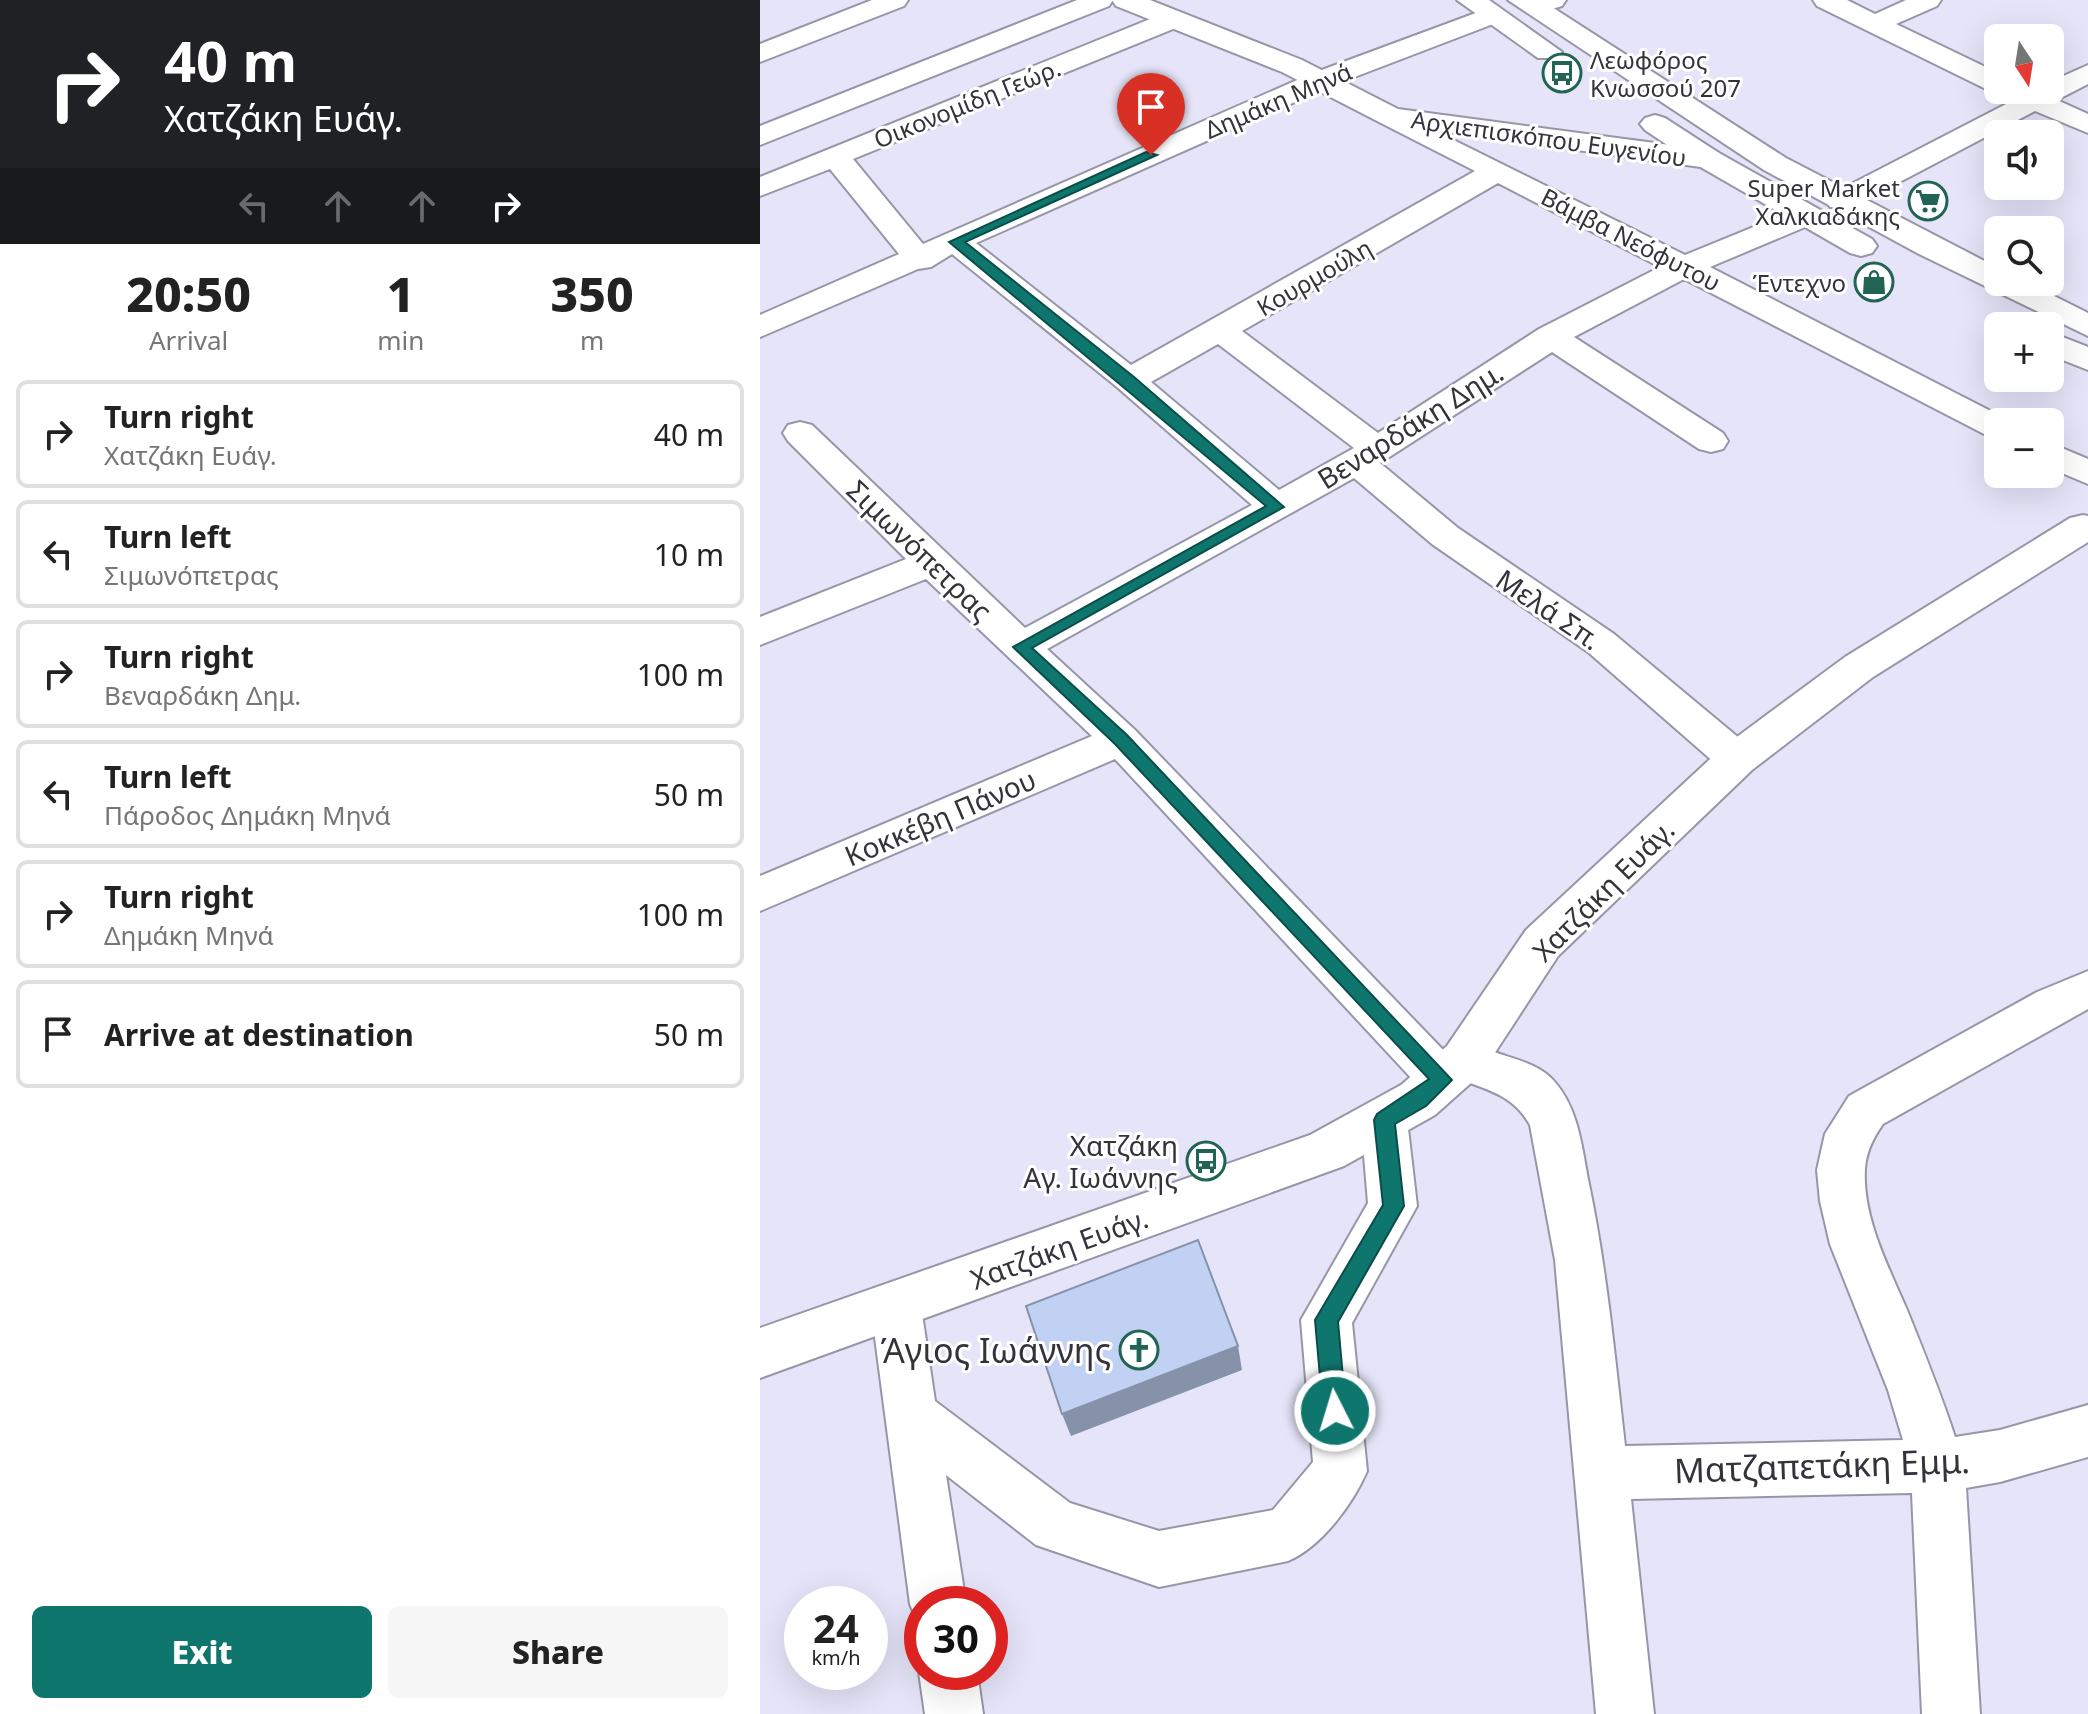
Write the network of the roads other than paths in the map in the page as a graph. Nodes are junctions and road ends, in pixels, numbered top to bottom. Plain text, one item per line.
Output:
1 (895, 0) edge
2 (1100, 0) edge
3 (1126, 0) edge
4 (1826, 0) edge
5 (1928, 0) edge
6 (1536, 2) edge
7 (1481, 7) edge
8 (1174, 19) junction
9 (1874, 24) junction
10 (760, 54) edge
11 (1568, 66) dead end
12 (2088, 73) edge
13 (1984, 77) edge
14 (1321, 80) junction
15 (2064, 81) edge
16 (2009, 104) edge
17 (2042, 104) edge
18 (1632, 108) dead end
19 (1391, 117) junction
20 (2088, 124) edge
21 (760, 136) edge
22 (836, 157) junction
23 (1708, 159) junction
24 (1497, 171) junction
25 (760, 187) edge
26 (1841, 201) junction
27 (1806, 216) junction
28 (956, 242) junction
29 (920, 260) junction
30 (1893, 262) dead end
31 (1686, 266) junction
32 (2088, 326) edge
33 (760, 327) edge
34 (1221, 331) junction
35 (1550, 336) junction
36 (2064, 349) edge
37 (2088, 360) edge
38 (1129, 380) junction
39 (1984, 420) edge
40 (800, 433) dead end
41 (1711, 441) dead end
42 (1367, 456) junction
43 (2064, 461) edge
44 (2088, 473) edge
45 (1277, 507) junction
46 (2086, 527) edge
47 (931, 563) junction
48 (760, 632) edge
49 (1021, 647) junction
50 (1121, 740) junction
51 (1737, 759) junction
52 (760, 894) edge
53 (2088, 989) edge
54 (1455, 1067) junction
55 (1384, 1120) junction
56 (896, 1307) junction
57 (760, 1353) edge
58 (912, 1415) junction
59 (2088, 1431) edge
60 (1938, 1466) junction
61 (1600, 1473) junction
62 (936, 1586) edge
63 (951, 1690) edge
64 (954, 1714) edge
65 (1625, 1714) edge
66 (1951, 1714) edge

1 - 10 street
2 - 21 street
3 - 8 street, Αρχιεπισκόπου Ευγενίου
4 - 9 street
5 - 9 street
6 - 26 street
7 - 11 street
7 - 14 street, Δημάκη Μηνά
8 - 14 street, Αρχιεπισκόπου Ευγενίου
8 - 22 street, Οικονομίδη Γεώρ.
9 - 13 street
12 - 15 street
14 - 19 street, Αρχιεπισκόπου Ευγενίου
14 - 28 street, Δημάκη Μηνά
16 - 26 street
17 - 20 street
18 - 23 street
19 - 23 street, Αρχιεπισκόπου Ευγενίου
19 - 24 street, Βάμβα Νεόφυτου
22 - 25 street, Οικονομίδη Γεώρ.
22 - 29 street
23 - 27 street
24 - 31 street, Βάμβα Νεόφυτου
24 - 34 street, Κουρμούλη
26 - 32 street
27 - 30 street
27 - 31 street, Βεναρδάκη Δημ.
28 - 29 street, Δημάκη Μηνά
28 - 38 street
29 - 33 street, Δημάκη Μηνά
31 - 35 street, Βεναρδάκη Δημ.
31 - 39 street, Βάμβα Νεόφυτου
34 - 38 street, Κουρμούλη
34 - 42 street, Μελά Σπ.
35 - 41 street
35 - 42 street, Βεναρδάκη Δημ.
36 - 37 street
38 - 45 street
40 - 47 street, Σιμωνόπετρας
42 - 45 street, Βεναρδάκη Δημ.
42 - 51 street, Μελά Σπ.
43 - 44 street
45 - 49 street, Βεναρδάκη Δημ.
46 - 51 street, Χατζάκη Ευάγ.
47 - 48 street
47 - 49 street, Σιμωνόπετρας
49 - 50 street, Σιμωνόπετρας
50 - 52 street, Κοκκέβη Πάνου
50 - 54 street, Σιμωνόπετρας
51 - 54 street, Χατζάκη Ευάγ.
53 - 60 street
54 - 55 street, Χατζάκη Ευάγ.
54 - 61 street
55 - 56 street, Χατζάκη Ευάγ.
55 - 58 street
56 - 57 street, Χατζάκη Ευάγ.
56 - 58 street
58 - 62 street
59 - 60 street, Ματζαπετάκη Εμμ.
60 - 61 street, Ματζαπετάκη Εμμ.
60 - 66 street
61 - 65 street
63 - 64 street

